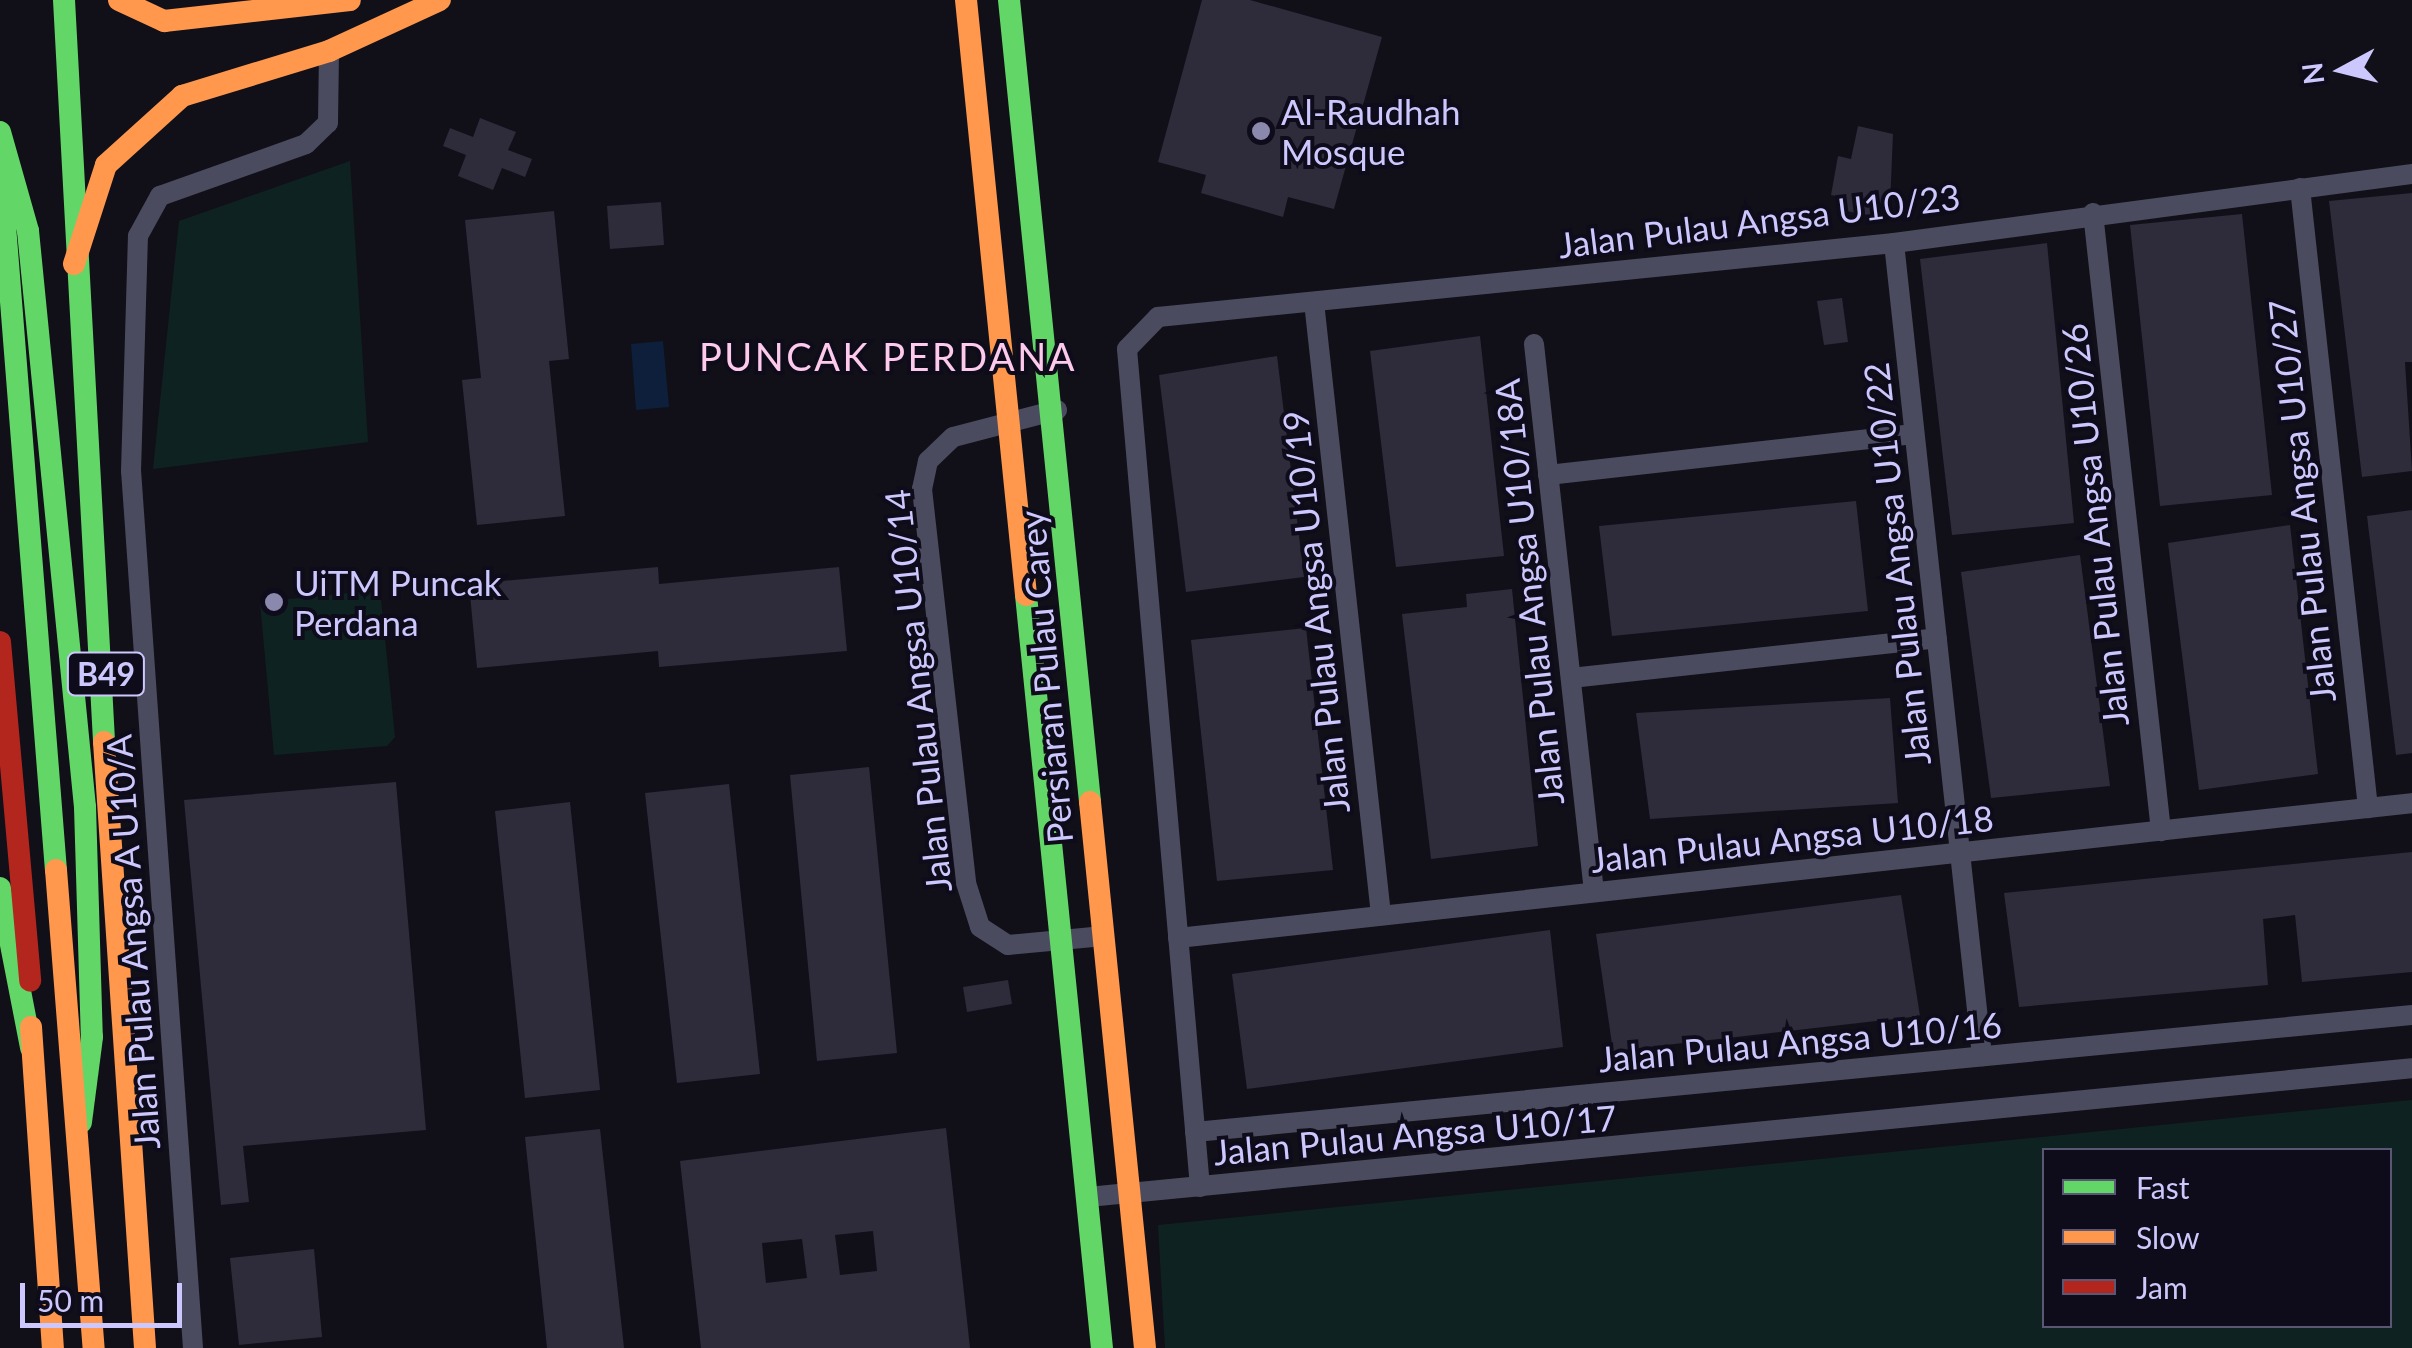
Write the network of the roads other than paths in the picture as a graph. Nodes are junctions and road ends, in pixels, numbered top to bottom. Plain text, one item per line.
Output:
1 (64, 0) edge
2 (119, 0) edge
3 (350, 0) edge
4 (440, 0) edge
5 (966, 0) edge
6 (1009, 0) edge
7 (329, 51) junction
8 (0, 132) edge
9 (0, 162) edge
10 (2412, 174) edge
11 (2300, 188) junction
12 (2093, 213) junction
13 (1894, 244) junction
14 (72, 269) junction
15 (1314, 302) junction
16 (1534, 344) dead end
17 (1127, 349) joint
18 (1057, 410) junction
19 (1009, 416) junction
20 (1914, 434) junction
21 (1548, 475) junction
22 (1936, 638) junction
23 (0, 642) edge
24 (1570, 678) junction
25 (2412, 803) edge
26 (2368, 808) junction
27 (2161, 830) junction
28 (1960, 852) junction
29 (0, 888) edge
30 (1594, 892) junction
31 (1381, 916) junction
32 (1104, 936) junction
33 (1178, 938) junction
34 (1061, 940) junction
35 (2412, 1015) edge
36 (31, 1048) junction
37 (1982, 1056) junction
38 (2412, 1068) edge
39 (81, 1122) junction
40 (1195, 1132) junction
41 (1200, 1188) junction
42 (1128, 1194) junction
43 (1088, 1197) junction
44 (52, 1348) edge
45 (94, 1348) edge
46 (145, 1348) edge
47 (193, 1348) edge
48 (1102, 1348) edge
49 (1144, 1348) edge

1 - 14 main road, B49
2 - 3 main road
4 - 7 main road
5 - 19 main road, Persiaran Pulau Carey
6 - 18 main road, Persiaran Pulau Carey
7 - 14 main road
7 - 47 street, Jalan Pulau Angsa A U10/A
8 - 39 main road
9 - 39 main road, B49
10 - 11 street, Jalan Pulau Angsa U10/23
11 - 12 street, Jalan Pulau Angsa U10/23
11 - 26 street, Jalan Pulau Angsa U10/27
12 - 13 street, Jalan Pulau Angsa U10/23
12 - 27 street, Jalan Pulau Angsa U10/26
13 - 15 street, Jalan Pulau Angsa U10/23
13 - 20 street, Jalan Pulau Angsa U10/22
14 - 46 main road, B49
15 - 17 street, Jalan Pulau Angsa U10/23
15 - 31 street, Jalan Pulau Angsa U10/19
16 - 21 street, Jalan Pulau Angsa U10/18A
17 - 33 street, Jalan Pulau Angsa U10/17
18 - 19 street, Jalan Pulau Angsa U10/14
18 - 32 main road, Persiaran Pulau Carey
19 - 34 main road, Persiaran Pulau Carey
19 - 34 street, Jalan Pulau Angsa U10/14
20 - 21 street
20 - 22 street, Jalan Pulau Angsa U10/22
21 - 24 street, Jalan Pulau Angsa U10/18A
22 - 24 street
22 - 28 street, Jalan Pulau Angsa U10/22
23 - 36 main road
24 - 30 street, Jalan Pulau Angsa U10/18A
25 - 26 street, Jalan Pulau Angsa U10/18
26 - 27 street, Jalan Pulau Angsa U10/18
27 - 28 street, Jalan Pulau Angsa U10/18
28 - 30 street, Jalan Pulau Angsa U10/18
28 - 37 street, Jalan Pulau Angsa U10/22
29 - 36 main road
30 - 31 street, Jalan Pulau Angsa U10/18
31 - 33 street, Jalan Pulau Angsa U10/18
32 - 34 street, Jalan Pulau Angsa U10/14
32 - 42 main road, Persiaran Pulau Carey
33 - 40 street, Jalan Pulau Angsa U10/17
34 - 43 main road, Persiaran Pulau Carey
35 - 37 street, Jalan Pulau Angsa U10/16
36 - 44 main road
37 - 40 street, Jalan Pulau Angsa U10/16
38 - 41 street, Jalan Pulau Angsa U10/17
39 - 45 main road, B49
40 - 41 street, Jalan Pulau Angsa U10/17
41 - 42 street
42 - 43 street
42 - 49 main road, Persiaran Pulau Carey
43 - 48 main road, Persiaran Pulau Carey

